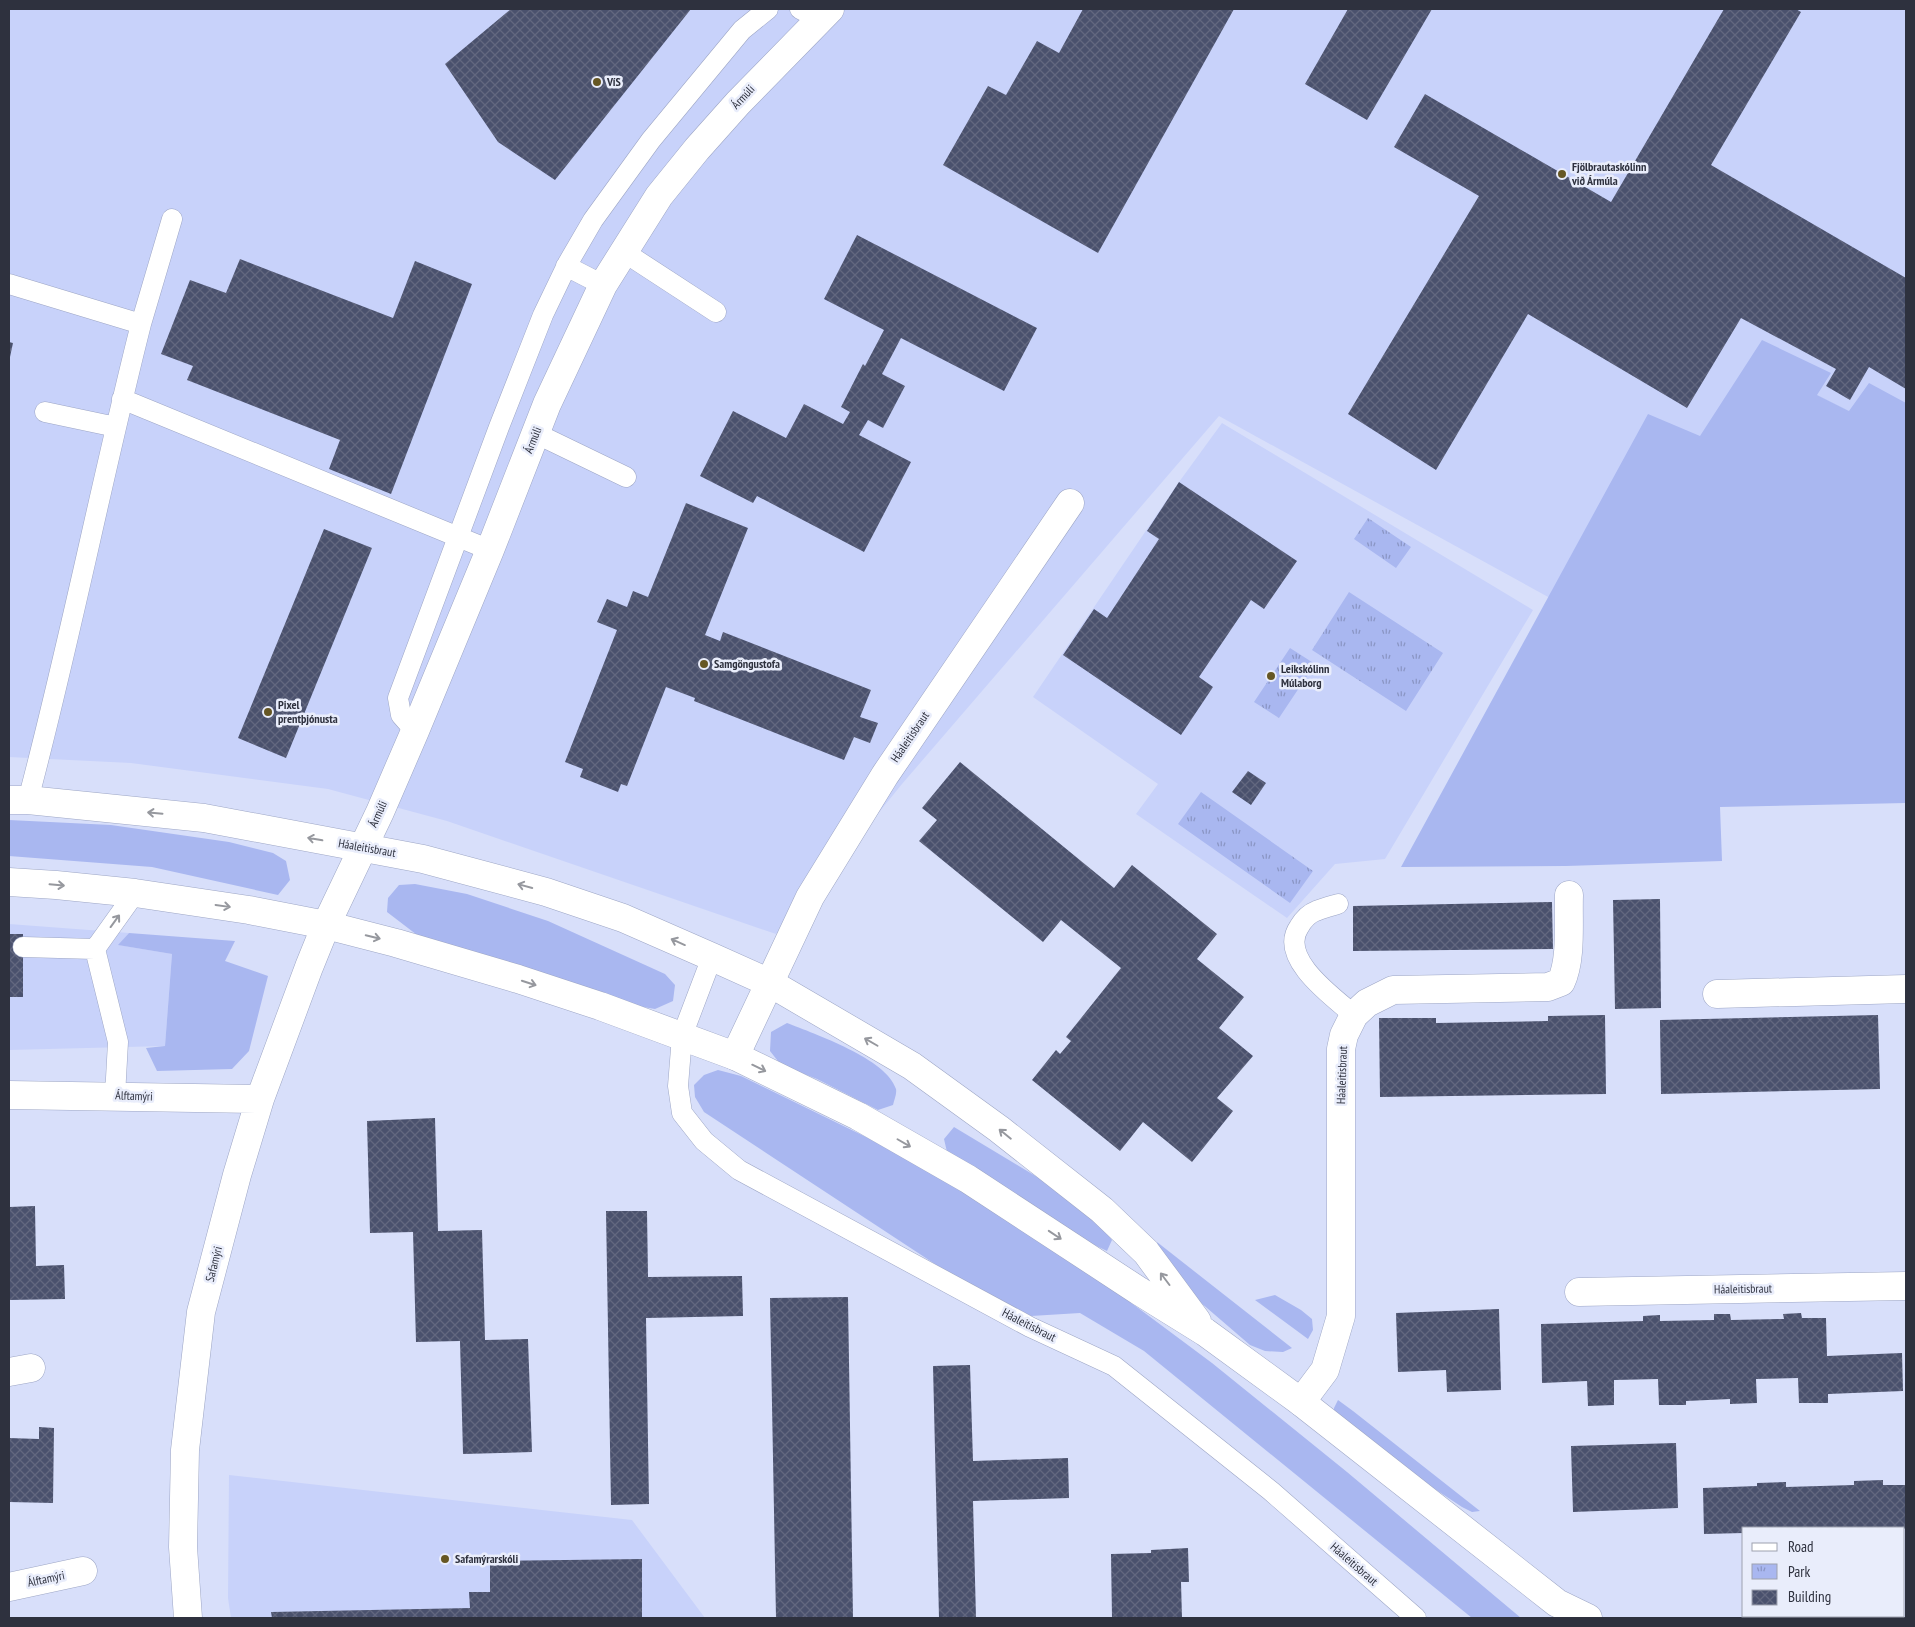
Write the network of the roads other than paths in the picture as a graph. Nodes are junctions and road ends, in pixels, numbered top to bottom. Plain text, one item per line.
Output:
1 (768, 9) edge
2 (816, 12) edge
3 (172, 219) dead end
4 (624, 252) junction
5 (566, 266) junction
6 (9, 284) edge
7 (603, 285) junction
8 (716, 312) dead end
9 (141, 324) junction
10 (122, 399) junction
11 (45, 412) dead end
12 (116, 427) junction
13 (536, 433) junction
14 (626, 477) dead end
15 (1070, 503) dead end
16 (458, 537) junction
17 (490, 550) junction
18 (415, 731) junction
19 (19, 800) edge
20 (363, 848) junction
21 (9, 882) edge
22 (135, 893) junction
23 (1569, 895) dead end
24 (1338, 904) dead end
25 (326, 926) junction
26 (23, 947) dead end
27 (95, 949) junction
28 (712, 957) junction
29 (770, 983) junction
30 (1906, 989) edge
31 (1717, 994) dead end
32 (1354, 1015) junction
33 (682, 1036) junction
34 (735, 1056) junction
35 (9, 1095) edge
36 (115, 1096) junction
37 (260, 1098) junction
38 (1906, 1286) edge
39 (1579, 1292) dead end
40 (1205, 1332) junction
41 (1301, 1402) junction
42 (83, 1571) dead end
43 (9, 1587) edge
44 (1563, 1610) edge
45 (188, 1618) edge
46 (1416, 1618) edge
47 (1588, 1618) edge

1 - 5 lane
2 - 4 street, Ármúli
3 - 9 lane
4 - 7 street, Ármúli
4 - 8 lane
5 - 7 lane
5 - 16 lane
6 - 9 lane
7 - 13 street, Ármúli
9 - 10 lane
10 - 12 lane
10 - 16 lane
11 - 12 lane
12 - 19 lane
13 - 14 lane
13 - 17 street, Ármúli
15 - 29 street, Háaleitisbraut
16 - 17 lane
16 - 18 lane
17 - 18 street, Ármúli
18 - 20 street, Ármúli
20 -> 19 street, Háaleitisbraut
20 - 25 street, Ármúli
28 -> 20 street, Háaleitisbraut
21 -> 22 street, Háaleitisbraut
22 -> 25 street, Háaleitisbraut
27 -> 22 lane
23 - 32 street, Háaleitisbraut
24 - 32 lane
25 -> 33 street, Háaleitisbraut
25 - 37 street, Safamýri
26 - 27 lane
27 - 36 lane
28 - 29 street, Háaleitisbraut
28 - 33 lane, Háaleitisbraut
29 - 34 street, Háaleitisbraut
40 -> 29 street, Háaleitisbraut
30 - 31 street
32 - 41 street, Háaleitisbraut
33 - 34 street, Háaleitisbraut
33 - 46 lane, Háaleitisbraut
34 -> 40 street, Háaleitisbraut
35 - 36 street, Álftamýri
36 - 37 street, Álftamýri
37 - 45 street, Safamýri
38 - 39 street, Háaleitisbraut
40 - 41 street, Háaleitisbraut
41 - 44 street, Háaleitisbraut
42 - 43 street, Álftamýri
44 - 47 street, Háaleitisbraut

